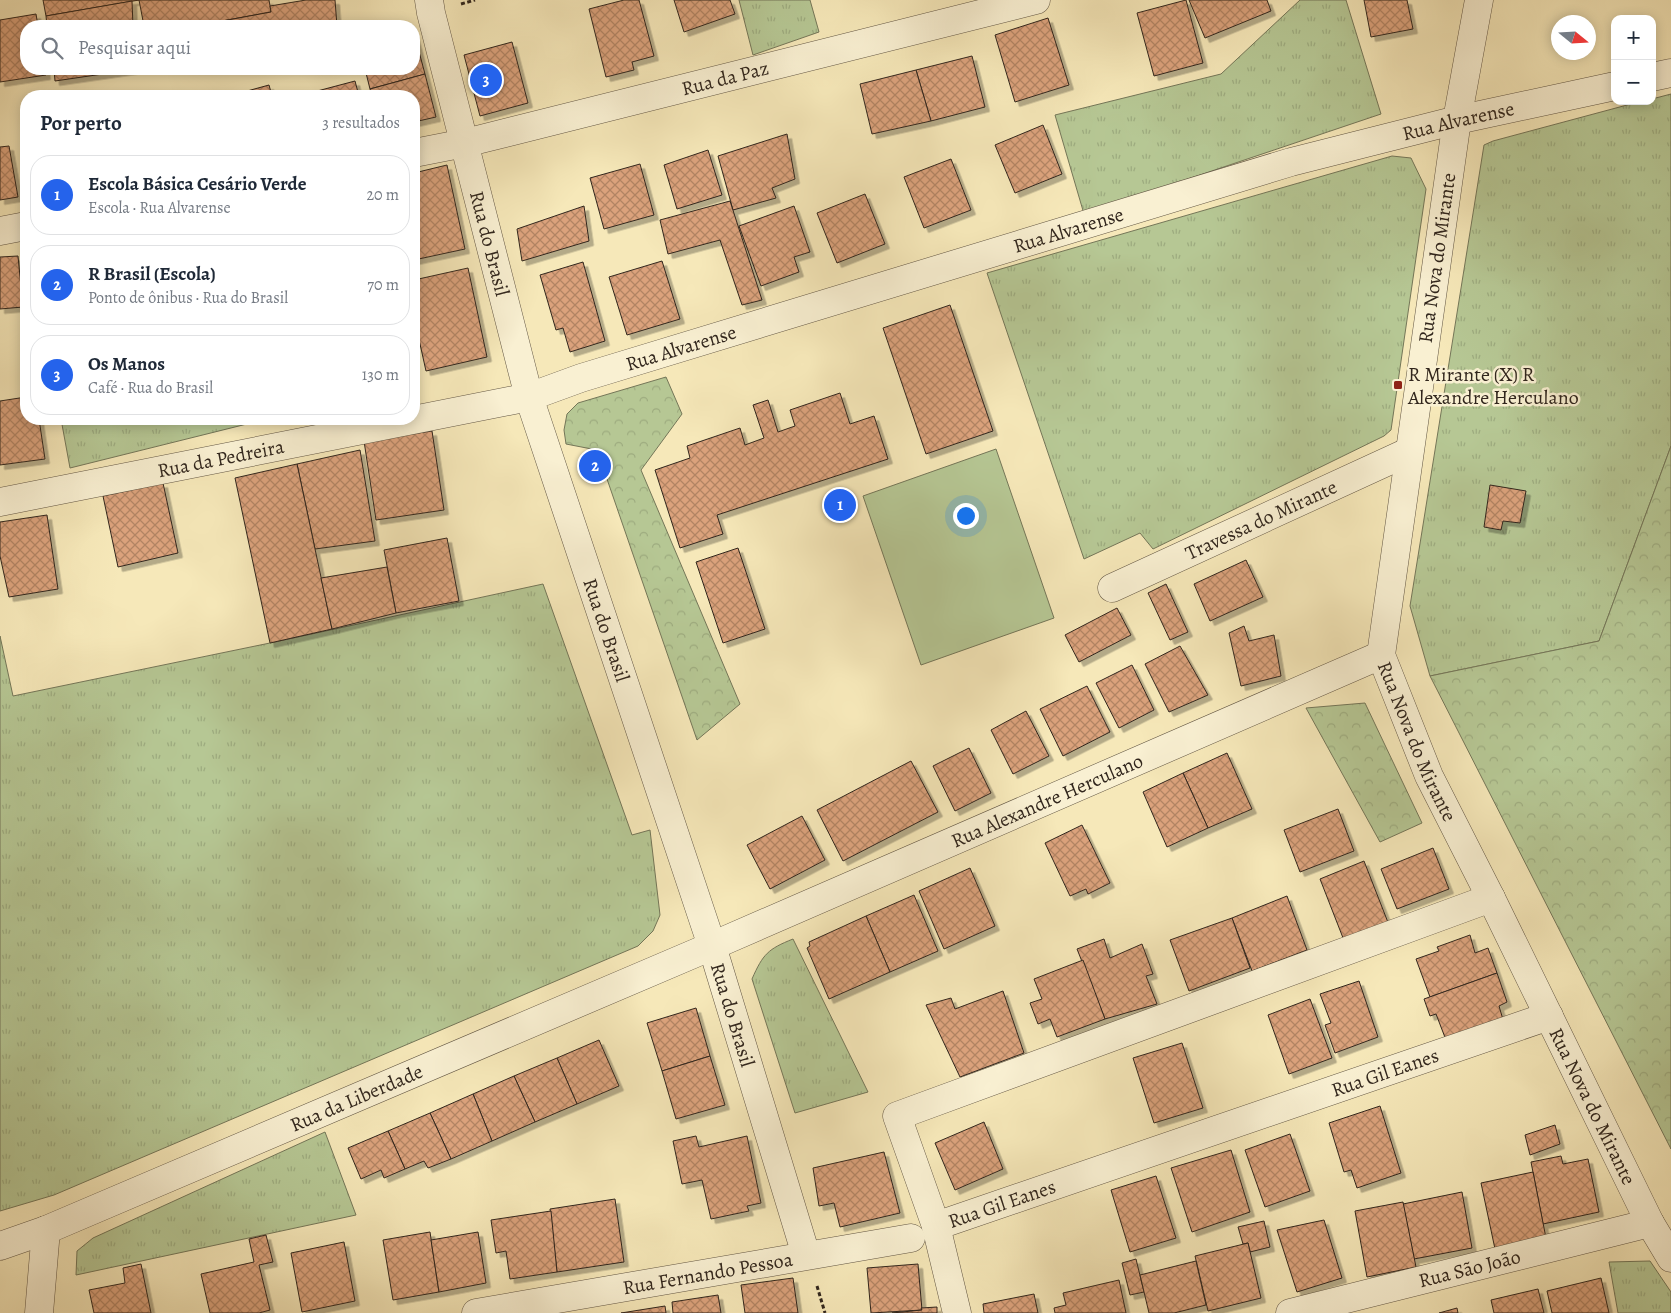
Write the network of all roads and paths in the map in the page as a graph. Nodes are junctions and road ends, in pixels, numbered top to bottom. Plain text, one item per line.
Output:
1 (430, 0) edge
2 (1036, 0) edge
3 (1479, 0) edge
4 (1671, 73) edge
5 (1656, 76) edge
6 (1611, 87) edge
7 (1457, 120) junction
8 (465, 144) junction
9 (420, 152) edge
10 (20, 227) edge
11 (0, 231) edge
12 (529, 397) junction
13 (420, 419) edge
14 (388, 425) edge
15 (1408, 452) junction
16 (0, 502) edge
17 (1112, 588) dead end
18 (1381, 655) junction
19 (1491, 898) junction
20 (712, 946) junction
21 (1549, 1016) junction
22 (1650, 1223) junction
23 (936, 1226) junction
24 (46, 1230) junction
25 (911, 1238) dead end
26 (0, 1246) edge
27 (806, 1255) junction
28 (1671, 1258) edge
29 (39, 1313) edge
30 (476, 1313) edge
31 (957, 1313) edge
32 (1290, 1313) edge

1 - 8 street, Rua do Brasil
2 - 8 street, Rua da Paz
3 - 7 street, Rua Nova do Mirante
4 - 5 street
6 - 7 street, Rua Alvarense
7 - 12 street, Rua Alvarense
7 - 15 street, Rua Nova do Mirante
8 - 9 street, Rua da Paz
8 - 12 street, Rua do Brasil
10 - 11 street
12 - 13 street, Rua da Pedreira
12 - 20 street, Rua do Brasil
14 - 16 street, Rua da Pedreira
15 - 17 street, Travessa do Mirante
15 - 18 street, Rua Nova do Mirante
18 - 19 street, Rua Nova do Mirante
18 - 20 street, Rua Alexandre Herculano
19 - 21 street, Rua Nova do Mirante
19 - 23 street, Rua Gil Eanes
20 - 24 street, Rua da Liberdade
20 - 27 street, Rua do Brasil
21 - 22 street, Rua Nova do Mirante
21 - 23 street, Rua Gil Eanes
22 - 28 street, Rua Nova do Mirante
22 - 32 street, Rua São João
23 - 31 street
24 - 26 street, Rua da Liberdade
24 - 29 street
25 - 27 street, Rua Fernando Pessoa
27 - 30 street, Rua Fernando Pessoa

